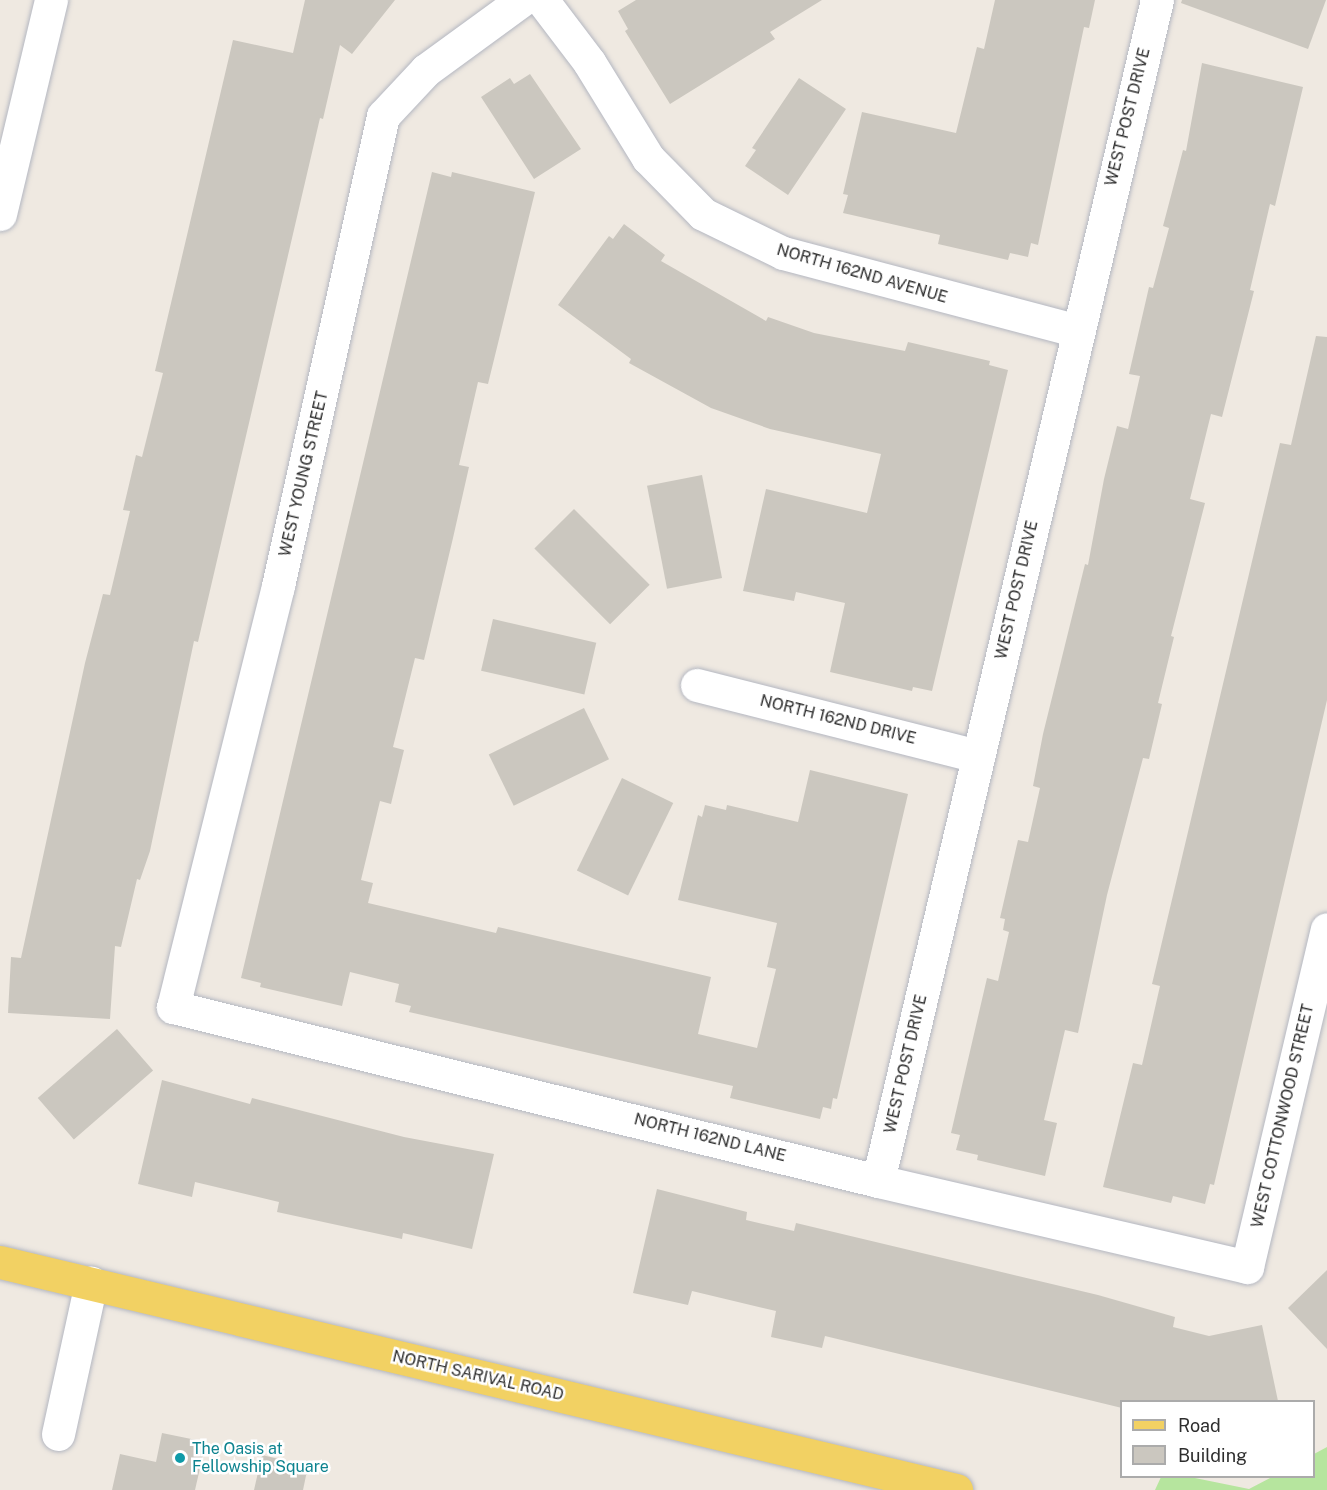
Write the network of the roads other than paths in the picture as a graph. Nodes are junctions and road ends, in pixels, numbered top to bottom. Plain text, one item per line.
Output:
1 (51, 0) edge
2 (522, 0) edge
3 (542, 0) edge
4 (1157, 0) edge
5 (0, 214) edge
6 (1078, 331) junction
7 (698, 685) dead end
8 (978, 756) junction
9 (1327, 929) edge
10 (174, 1007) joint
11 (878, 1181) junction
12 (0, 1262) edge
13 (1247, 1267) joint
14 (92, 1283) junction
15 (58, 1434) dead end
16 (956, 1490) edge

1 - 5 street
2 - 10 street, WEST YOUNG STREET
3 - 6 street, NORTH 162ND AVENUE
4 - 6 street, WEST POST DRIVE
6 - 8 street, WEST POST DRIVE
7 - 8 street, NORTH 162ND DRIVE
8 - 11 street, WEST POST DRIVE
9 - 13 street, WEST COTTONWOOD STREET
10 - 11 street, NORTH 162ND LANE
11 - 13 street, NORTH 162ND LANE
12 - 14 main road, NORTH SARIVAL ROAD
14 - 15 street
14 - 16 main road, NORTH SARIVAL ROAD

